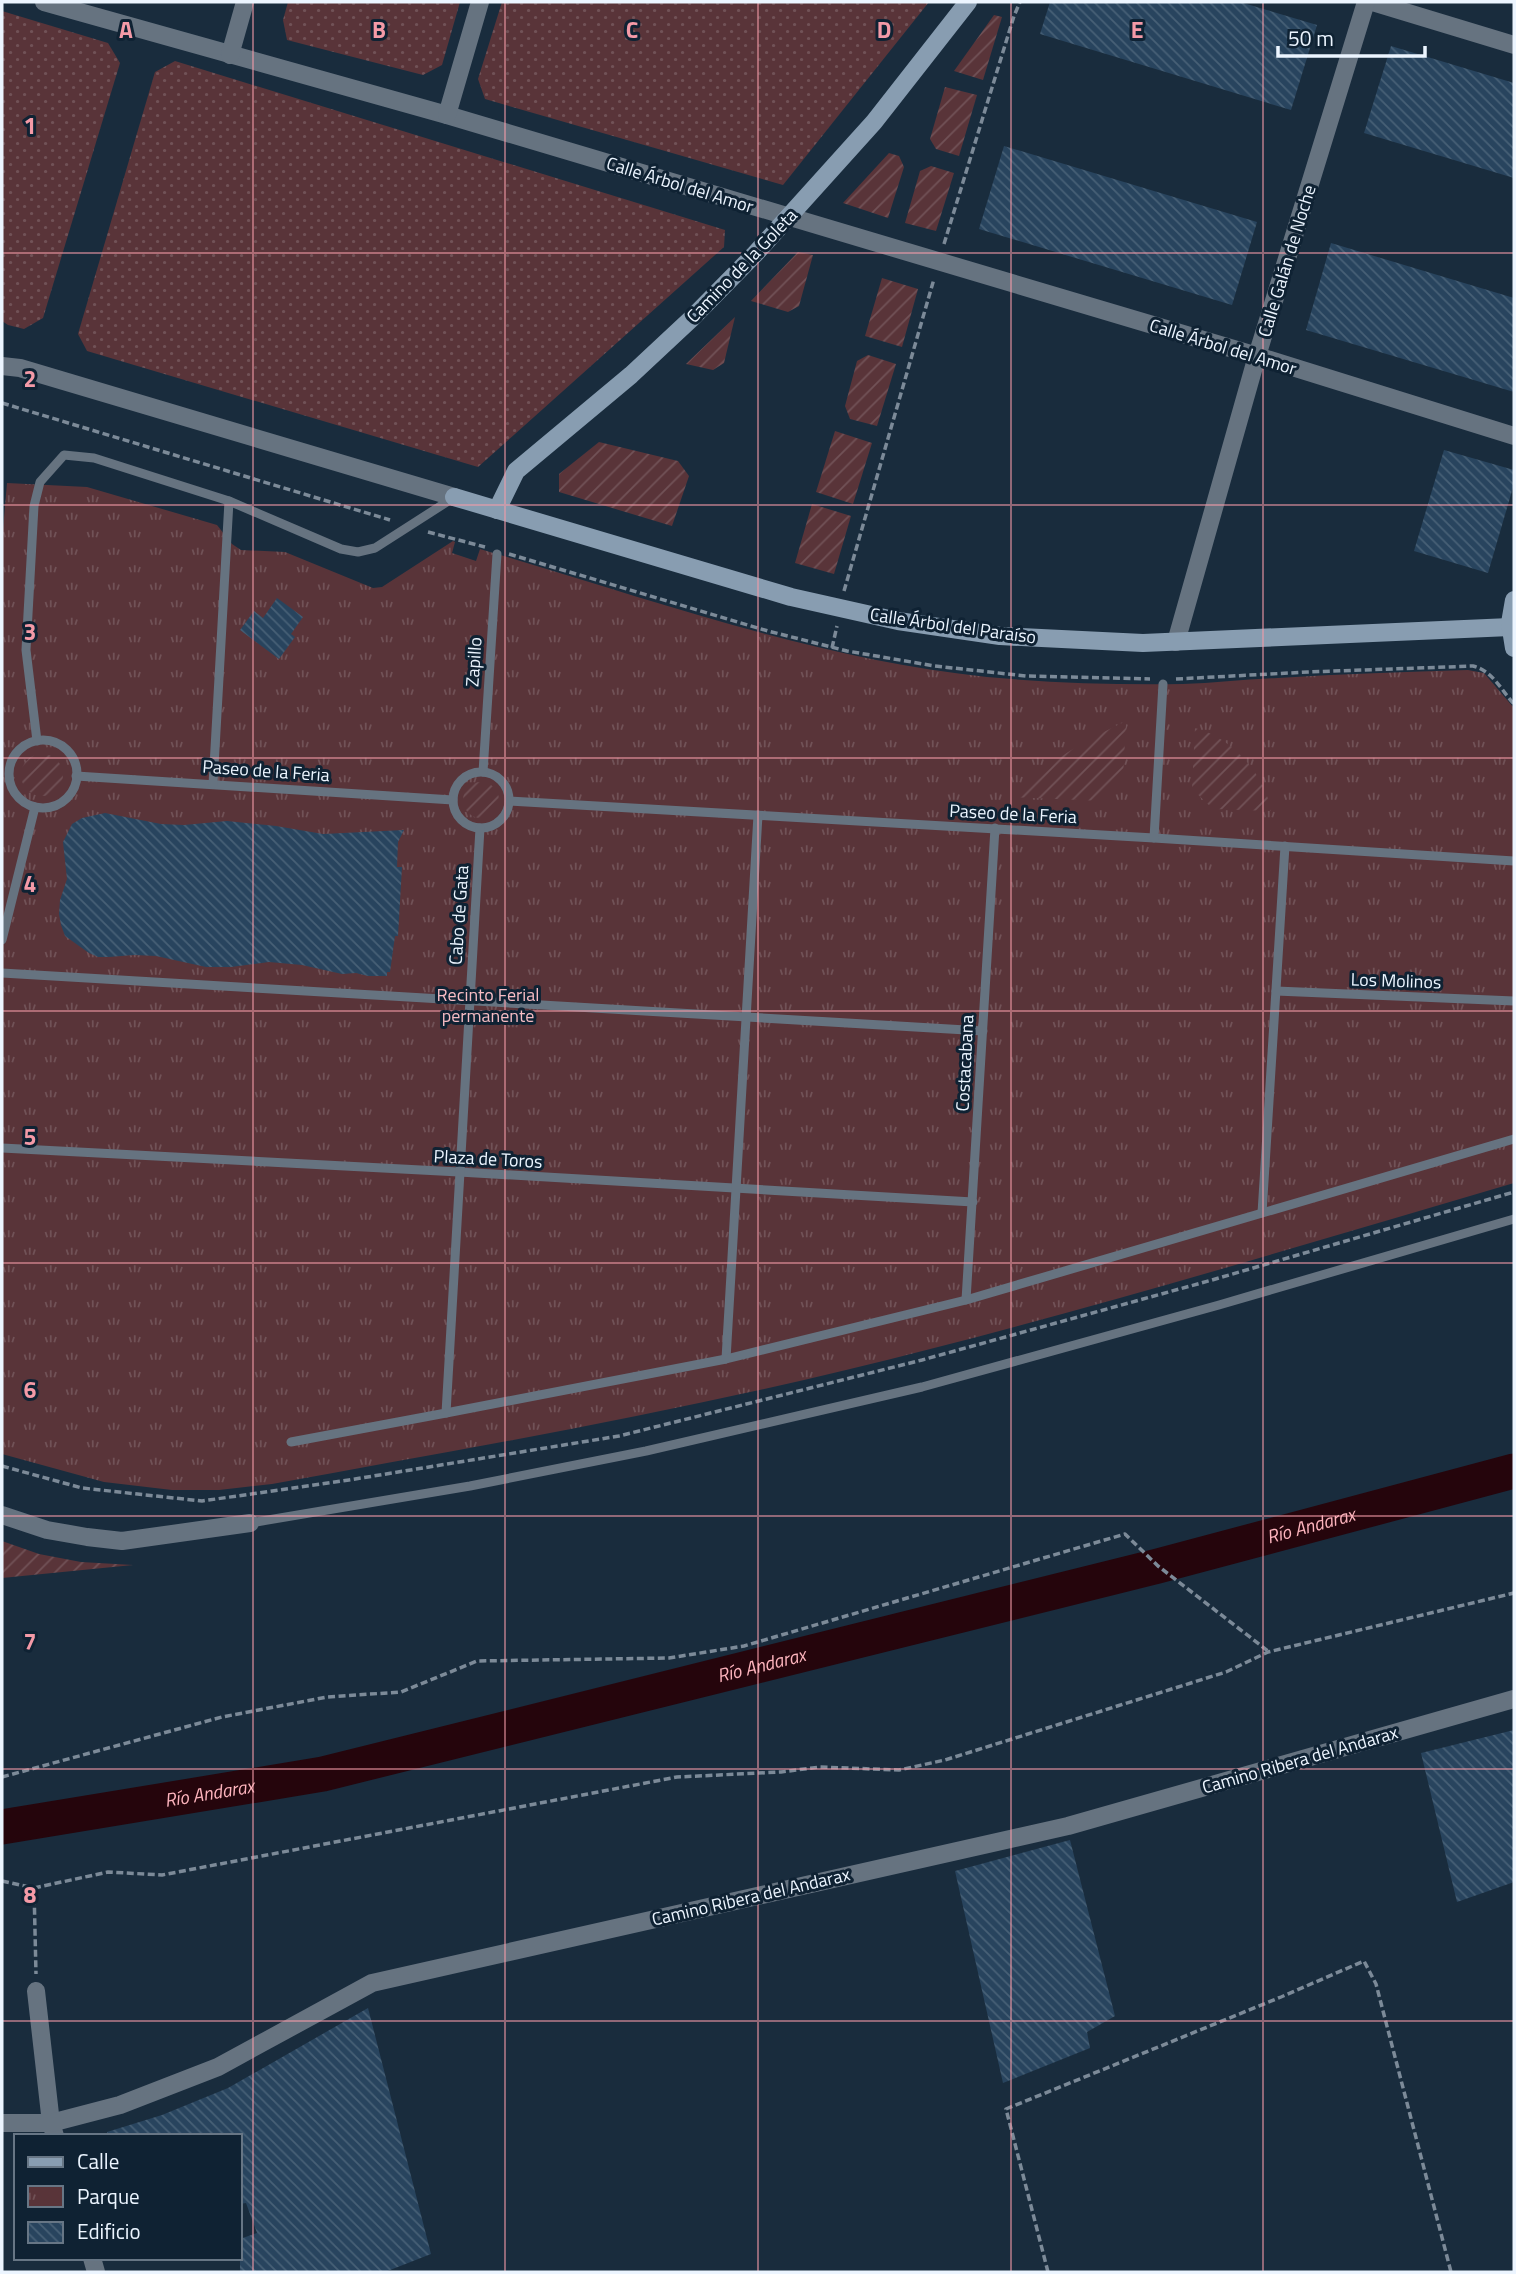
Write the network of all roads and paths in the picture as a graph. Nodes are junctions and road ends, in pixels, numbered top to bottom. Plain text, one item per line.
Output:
1 (44, 2) edge
2 (245, 2) edge
3 (480, 2) edge
4 (968, 2) edge
5 (1020, 2) edge
6 (1366, 2) edge
7 (1372, 2) edge
8 (1514, 45) edge
9 (230, 55) junction
10 (447, 115) junction
11 (789, 218) junction
12 (942, 251) dead end
13 (937, 270) dead end
14 (2, 356) edge
15 (1258, 356) junction
16 (2, 366) edge
17 (20, 368) junction
18 (2, 403) edge
19 (1514, 436) edge
20 (454, 498) junction
21 (229, 501) junction
22 (497, 510) junction
23 (409, 526) junction
24 (453, 538) dead end
25 (497, 554) dead end
26 (844, 590) dead end
27 (1514, 600) edge
28 (1510, 627) junction
29 (836, 628) dead end
30 (1176, 642) junction
31 (832, 648) dead end
32 (1514, 648) edge
33 (1163, 684) dead end
34 (37, 741) junction
35 (5, 772) edge
36 (483, 772) junction
37 (76, 776) junction
38 (214, 783) junction
39 (453, 800) junction
40 (509, 801) junction
41 (35, 807) junction
42 (758, 815) junction
43 (480, 828) junction
44 (995, 828) junction
45 (1154, 838) junction
46 (1285, 846) junction
47 (1514, 862) edge
48 (2, 940) edge
49 (2, 973) edge
50 (1276, 991) junction
51 (469, 1001) junction
52 (1514, 1001) edge
53 (746, 1017) junction
54 (983, 1031) junction
55 (1514, 1139) edge
56 (2, 1148) edge
57 (459, 1172) junction
58 (736, 1190) junction
59 (1514, 1192) edge
60 (973, 1202) junction
61 (1262, 1213) junction
62 (1514, 1219) edge
63 (966, 1300) junction
64 (726, 1359) junction
65 (446, 1413) junction
66 (291, 1442) dead end
67 (2, 1466) edge
68 (2, 1515) edge
69 (250, 1523) joint
70 (1514, 1593) edge
71 (1268, 1652) junction
72 (1514, 1699) edge
73 (2, 1777) edge
74 (2, 1881) edge
75 (34, 1888) junction
76 (36, 1990) joint
77 (2, 2123) edge
78 (53, 2129) edge
79 (1048, 2272) edge
80 (1451, 2272) edge

1 - 9 street, Calle Árbol del Amor
2 - 9 street
3 - 10 street
4 - 11 street, Camino de la Goleta
5 - 12 path
6 - 15 street, Calle Galán de Noche
7 - 8 street
9 - 10 street, Calle Árbol del Amor
10 - 11 street, Calle Árbol del Amor
11 - 15 street, Calle Árbol del Amor
11 - 22 street, Camino de la Goleta
13 - 26 path
14 - 17 street
15 - 19 street, Calle Árbol del Amor
15 - 30 street, Calle Galán de Noche
16 - 17 street
17 - 20 street
18 - 23 path
20 - 22 street, Calle Árbol del Paraíso
20 - 23 lane
21 - 23 lane
21 - 34 lane
21 - 38 lane
22 - 30 street, Calle Árbol del Paraíso
23 - 24 path
25 - 36 lane, Zapillo
27 - 28 street
28 - 30 street, Calle Árbol del Paraíso
28 - 32 street
29 - 31 path
33 - 45 lane
34 - 35 lane
34 - 37 lane
35 - 41 lane
36 - 39 lane
36 - 40 lane
37 - 38 lane, Paseo de la Feria
37 - 41 lane
38 - 39 lane, Paseo de la Feria
39 - 43 lane
40 - 42 lane, Paseo de la Feria
40 - 43 lane
41 - 48 lane
42 - 44 lane, Paseo de la Feria
42 - 53 lane
43 - 51 lane, Cabo de Gata
44 - 45 lane, Paseo de la Feria
44 - 54 lane, Costacabana
45 - 46 lane, Paseo de la Feria
46 - 47 lane, Paseo de la Feria
46 - 50 lane
49 - 51 lane
50 - 52 lane, Los Molinos
50 - 61 lane
51 - 53 lane
51 - 57 lane, Cabo de Gata
53 - 54 lane
53 - 58 lane
54 - 60 lane, Costacabana
55 - 61 lane
56 - 57 lane, Plaza de Toros
57 - 58 lane, Plaza de Toros
57 - 65 lane, Cabo de Gata
58 - 60 lane, Plaza de Toros
58 - 64 lane
59 - 67 path
60 - 63 lane, Costacabana
61 - 63 lane
62 - 69 lane
63 - 64 lane
64 - 65 lane
65 - 66 lane
68 - 69 street
70 - 71 path
71 - 73 path
71 - 75 path
72 - 78 street, Camino Ribera del Andarax
74 - 75 path
75 - 76 path
76 - 78 street
77 - 78 street, Camino Ribera del Andarax
79 - 80 path

